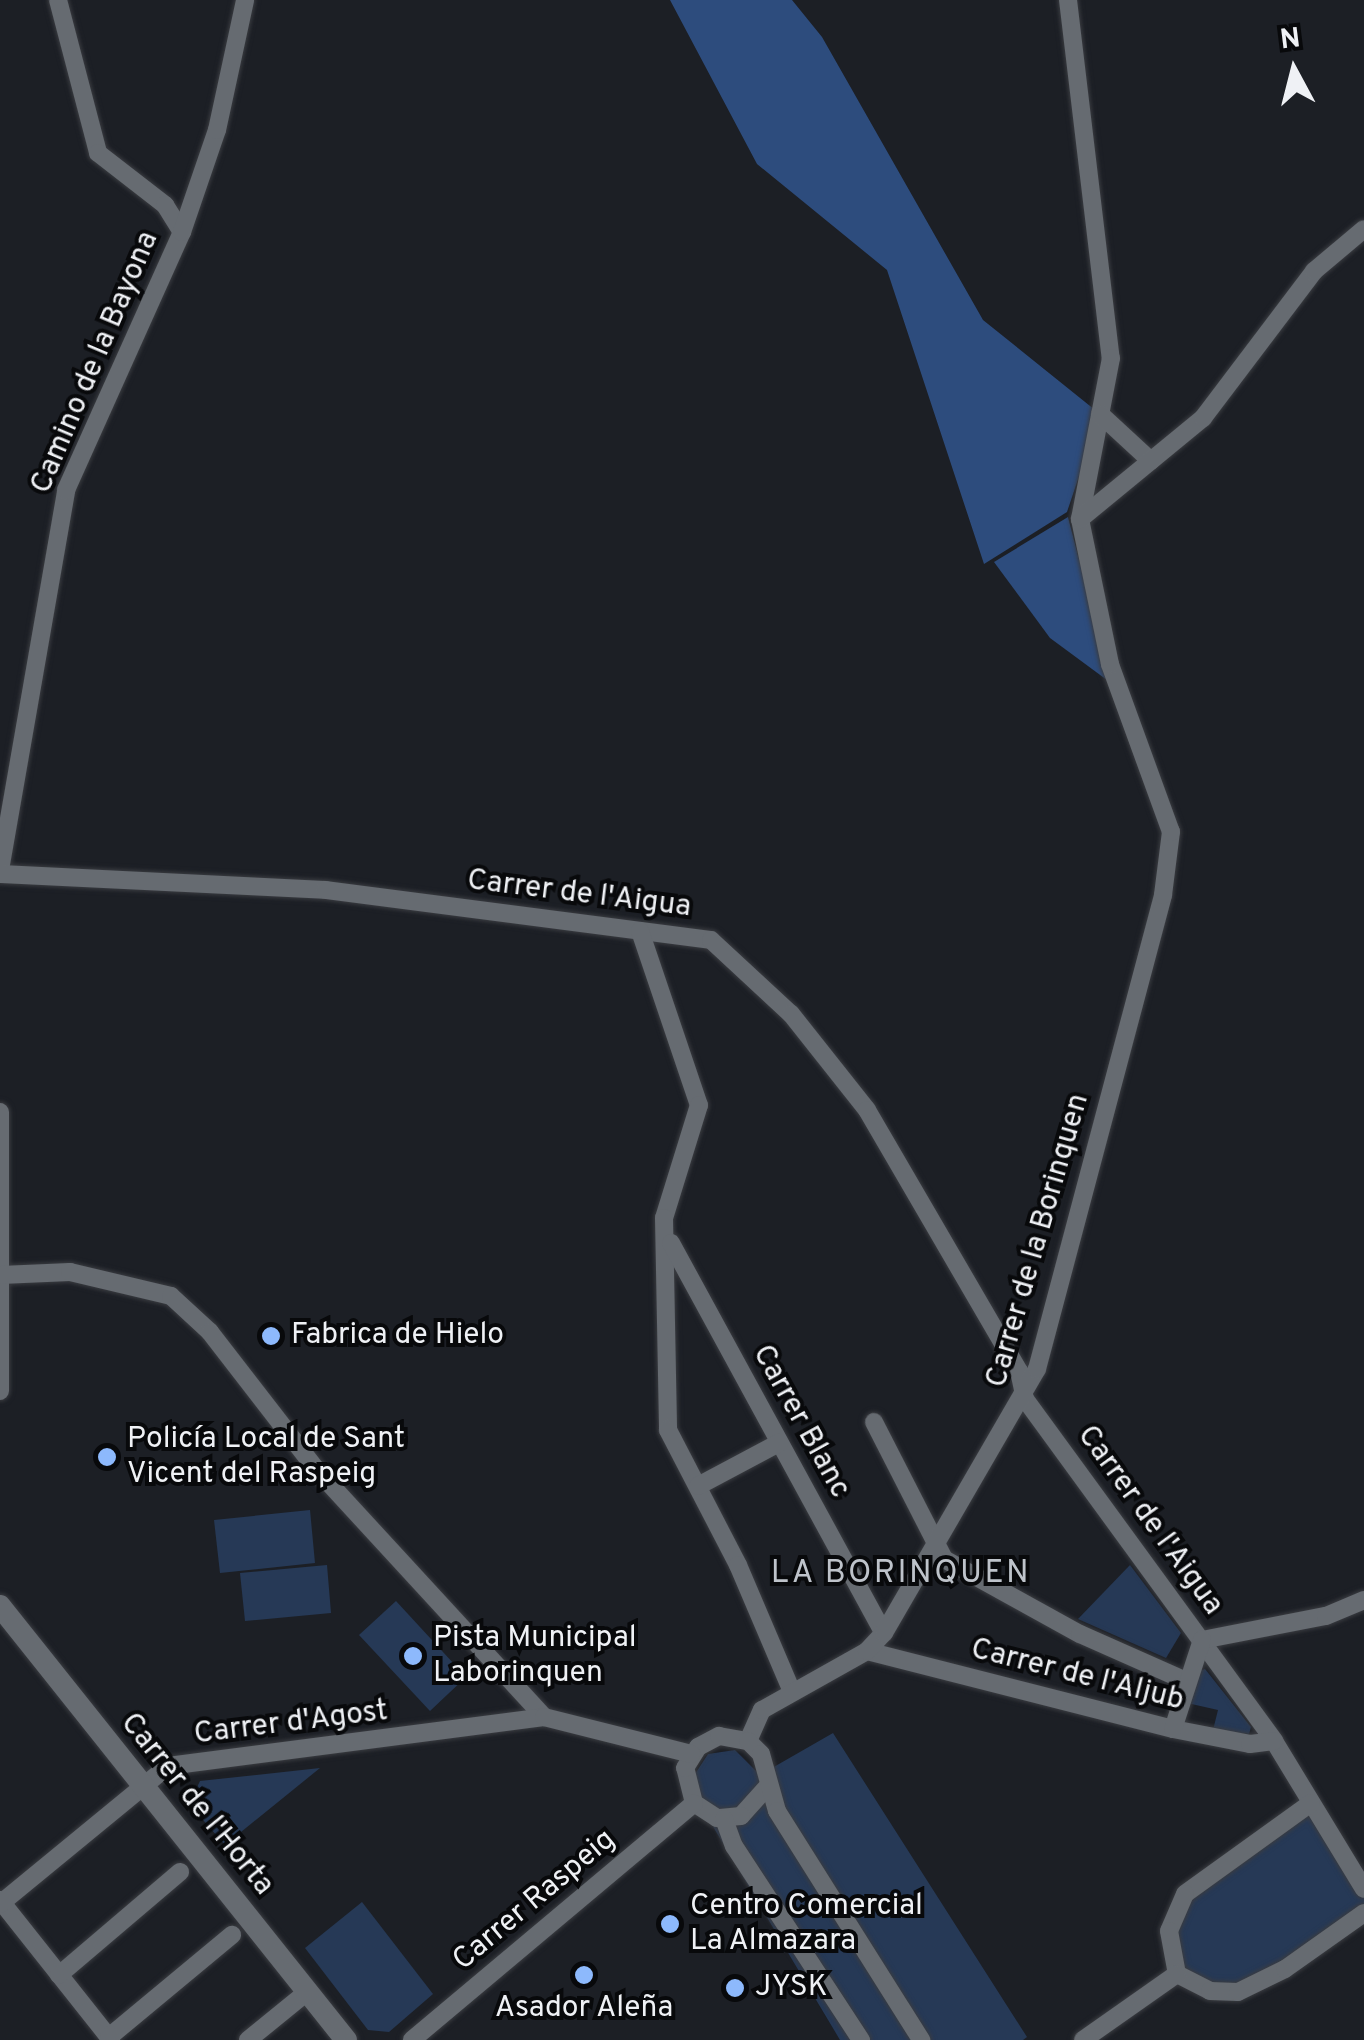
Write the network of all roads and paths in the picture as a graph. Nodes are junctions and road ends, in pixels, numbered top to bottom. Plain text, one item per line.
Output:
1 (58, 0) edge
2 (245, 0) edge
3 (1068, 0) edge
4 (1364, 230) edge
5 (182, 232) junction
6 (1100, 414) junction
7 (1151, 461) junction
8 (1080, 519) junction
9 (0, 872) edge
10 (640, 930) junction
11 (0, 1112) edge
12 (668, 1238) junction
13 (1, 1275) edge
14 (0, 1391) edge
15 (1025, 1398) junction
16 (874, 1422) dead end
17 (780, 1443) junction
18 (698, 1486) junction
19 (941, 1544) junction
20 (1364, 1600) edge
21 (0, 1606) edge
22 (884, 1633) junction
23 (1202, 1640) junction
24 (867, 1651) junction
25 (1186, 1681) junction
26 (790, 1689) junction
27 (544, 1717) junction
28 (1173, 1729) junction
29 (1274, 1740) junction
30 (748, 1742) junction
31 (691, 1754) junction
32 (143, 1787) junction
33 (766, 1787) junction
34 (1310, 1803) junction
35 (694, 1804) junction
36 (724, 1819) junction
37 (180, 1872) dead end
38 (1364, 1889) edge
39 (1, 1902) edge
40 (1364, 1914) edge
41 (232, 1935) dead end
42 (1176, 1974) junction
43 (59, 1975) junction
44 (306, 1992) junction
45 (110, 2039) edge
46 (248, 2040) edge
47 (346, 2040) edge
48 (412, 2040) edge
49 (862, 2040) edge
50 (921, 2040) edge
51 (1083, 2040) edge

1 - 5 street
2 - 5 street, Camino de la Bayona
3 - 6 street
4 - 7 street
5 - 9 street, Camino de la Bayona
6 - 7 street
6 - 8 street
7 - 8 street
8 - 15 street, Carrer de la Borinquen
9 - 10 street, Carrer de l'Aigua
10 - 12 street
10 - 15 street, Carrer de l'Aigua
11 - 13 street
12 - 17 street, Carrer Blanc
12 - 18 street
13 - 14 street
13 - 27 street
15 - 19 street, Carrer de la Borinquen
15 - 23 street, Carrer de l'Aigua
16 - 19 street
17 - 18 street
17 - 22 street, Carrer Blanc
18 - 26 street
19 - 22 street, Carrer de la Borinquen
19 - 25 street
20 - 23 street
21 - 32 street, Carrer de l'Horta
22 - 24 street, Carrer de la Borinquen
23 - 25 street
23 - 29 street, Carrer de l'Aigua
24 - 26 street, Carrer de la Borinquen
24 - 28 street, Carrer de l'Aljub
25 - 28 street
26 - 30 street, Carrer de la Borinquen
27 - 31 street, Carrer d'Agost
27 - 32 street, Carrer d'Agost
28 - 29 street, Carrer de l'Aljub
29 - 34 street, Carrer de l'Aigua
30 - 31 street
30 - 33 street
31 - 35 street
32 - 39 street, Carrer d'Agost
32 - 44 street, Carrer de l'Horta
33 - 36 street
33 - 50 street
34 - 38 street, Carrer de l'Aigua
34 - 42 street
35 - 36 street
35 - 48 street, Carrer Raspeig
36 - 49 street
37 - 43 street
39 - 43 street
40 - 42 street
41 - 45 street
42 - 51 street
43 - 45 street
44 - 46 street
44 - 47 street, Carrer de l'Horta

